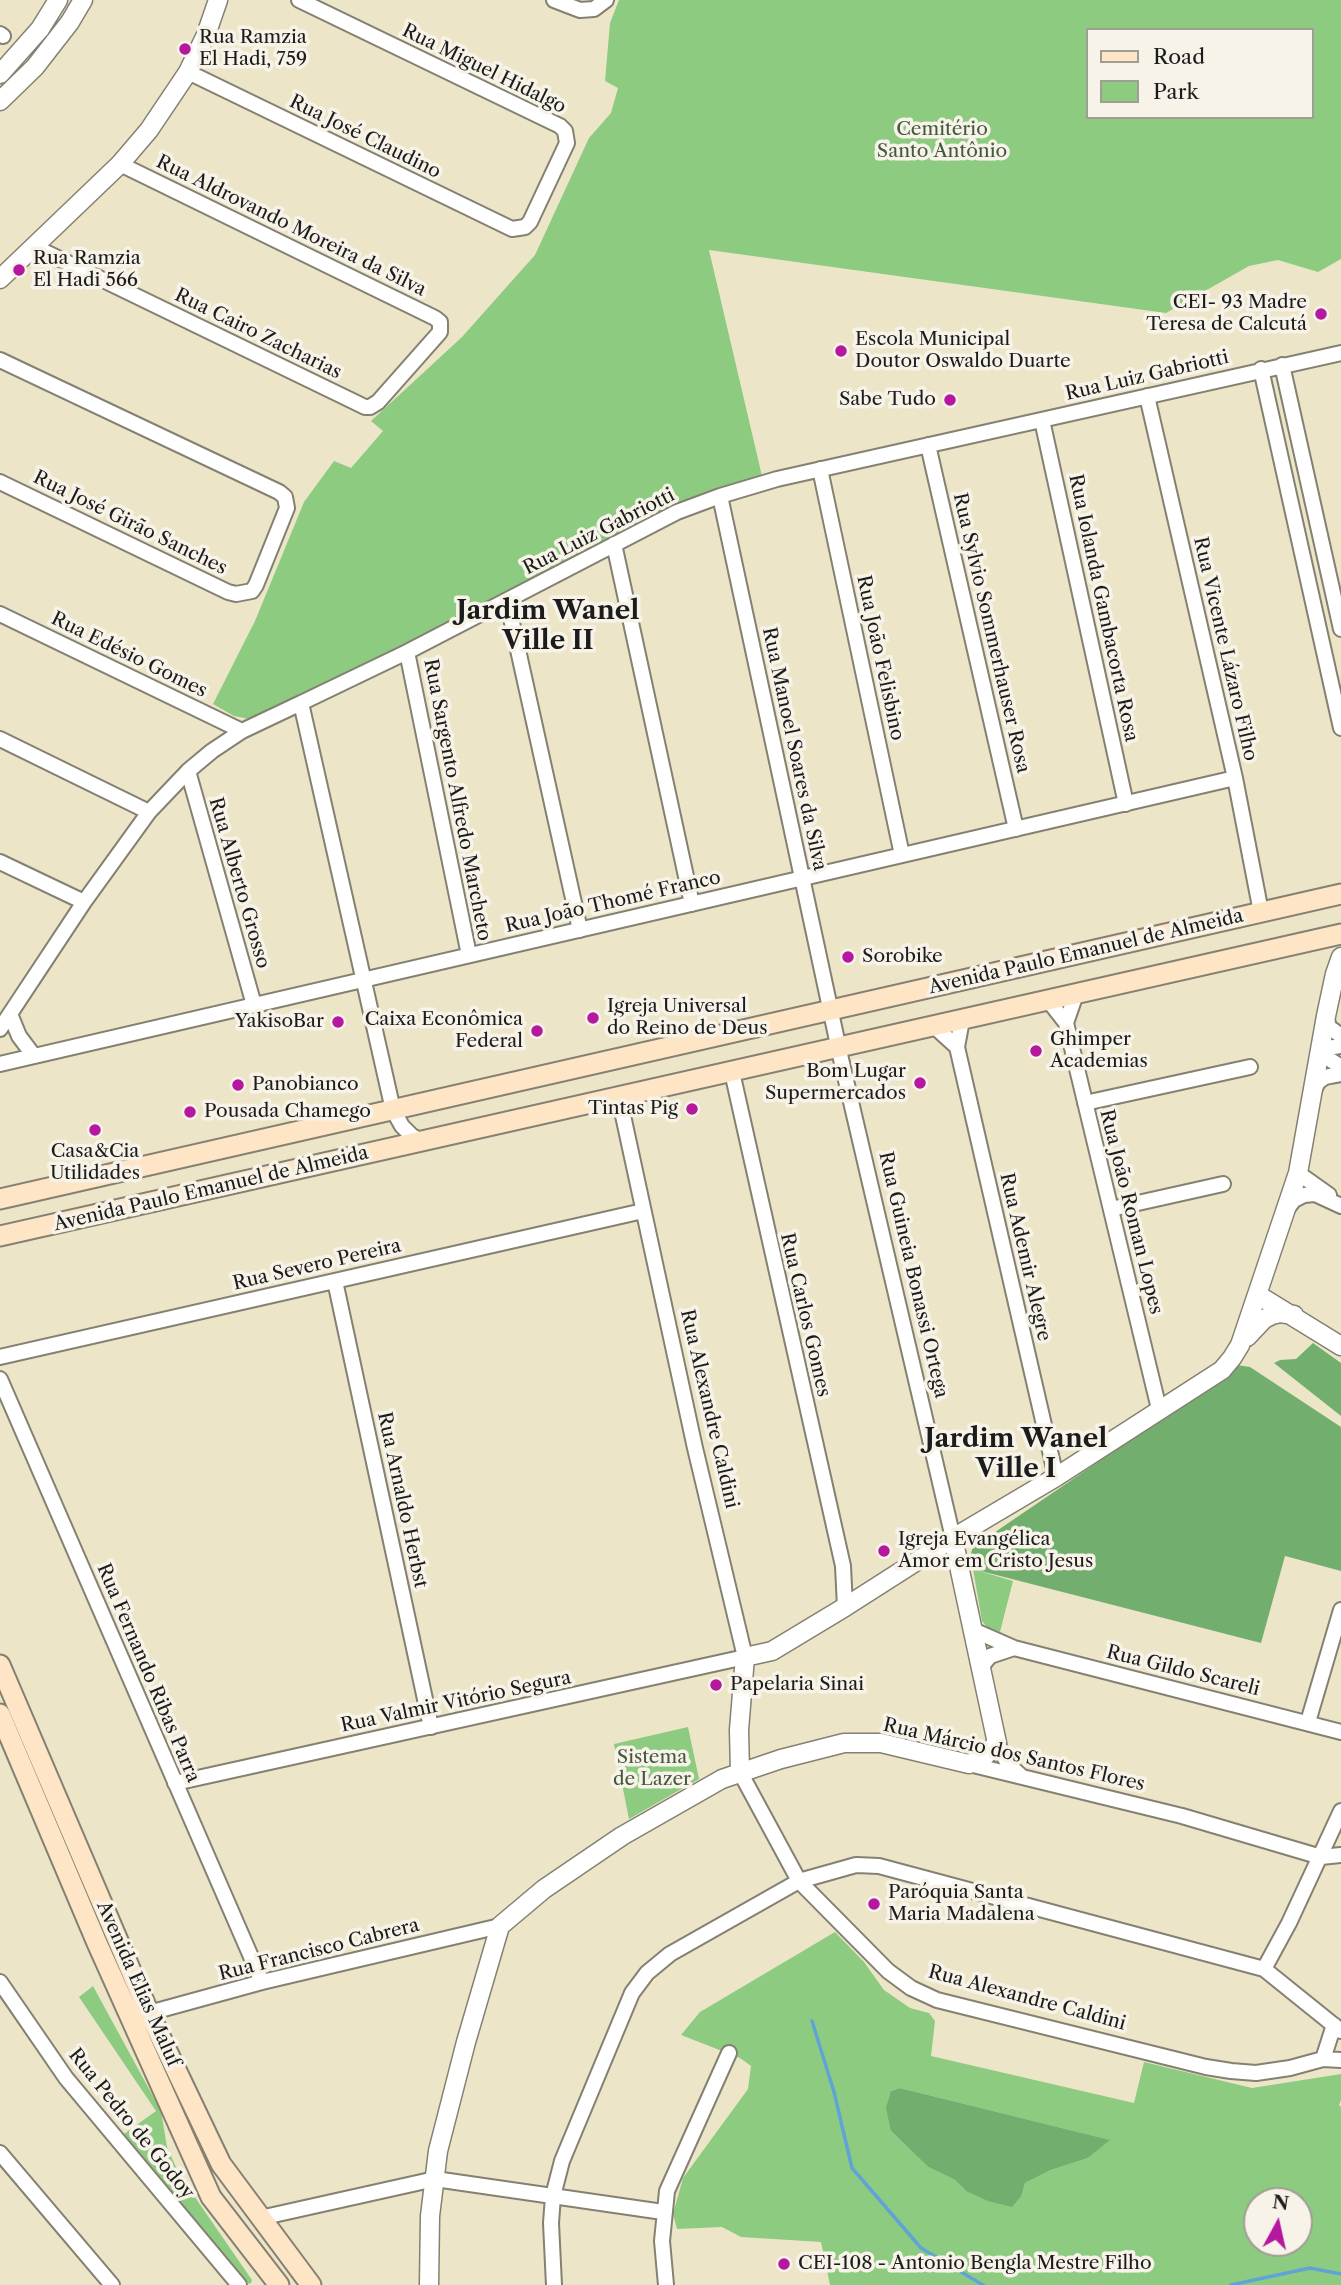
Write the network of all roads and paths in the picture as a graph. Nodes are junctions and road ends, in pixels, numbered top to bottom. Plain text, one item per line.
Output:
1 (58, 0) edge
2 (83, 0) edge
3 (218, 0) edge
4 (299, 0) edge
5 (554, 0) edge
6 (606, 0) edge
7 (188, 72) junction
8 (0, 74) edge
9 (0, 101) edge
10 (120, 164) junction
11 (525, 228) joint
12 (33, 246) junction
13 (0, 279) edge
14 (441, 327) joint
15 (1341, 353) edge
16 (0, 360) edge
17 (1282, 365) junction
18 (1262, 369) junction
19 (1147, 396) junction
20 (1042, 420) junction
21 (928, 445) junction
22 (820, 469) junction
23 (0, 482) edge
24 (720, 496) junction
25 (614, 544) junction
26 (507, 600) junction
27 (0, 614) edge
28 (1341, 629) edge
29 (407, 652) junction
30 (301, 703) junction
31 (1341, 729) edge
32 (242, 730) junction
33 (0, 739) edge
34 (188, 771) junction
35 (1235, 779) junction
36 (1126, 804) junction
37 (149, 812) junction
38 (1016, 829) junction
39 (902, 855) junction
40 (0, 862) edge
41 (802, 878) junction
42 (1341, 894) edge
43 (84, 902) junction
44 (692, 904) junction
45 (1261, 912) junction
46 (580, 930) junction
47 (1341, 934) edge
48 (1309, 942) junction
49 (469, 956) junction
50 (1338, 965) edge
51 (364, 979) junction
52 (1076, 994) junction
53 (1048, 1000) junction
54 (254, 1005) junction
55 (831, 1011) junction
56 (9, 1014) junction
57 (1326, 1016) junction
58 (962, 1020) junction
59 (1066, 1023) junction
60 (934, 1027) junction
61 (0, 1029) edge
62 (1341, 1036) edge
63 (957, 1046) junction
64 (1341, 1046) edge
65 (839, 1048) junction
66 (1320, 1051) junction
67 (34, 1056) junction
68 (0, 1064) edge
69 (1250, 1067) dead end
70 (1341, 1067) edge
71 (732, 1072) junction
72 (1341, 1074) edge
73 (1312, 1093) junction
74 (619, 1097) junction
75 (1085, 1103) junction
76 (393, 1110) junction
77 (423, 1142) junction
78 (1296, 1180) junction
79 (1223, 1184) dead end
80 (1315, 1194) junction
81 (0, 1199) edge
82 (1341, 1205) edge
83 (1111, 1209) junction
84 (1287, 1209) junction
85 (643, 1211) junction
86 (0, 1236) edge
87 (335, 1281) junction
88 (1258, 1295) junction
89 (1294, 1315) junction
90 (1240, 1345) junction
91 (1341, 1346) edge
92 (0, 1357) edge
93 (0, 1379) edge
94 (1159, 1409) junction
95 (1056, 1477) junction
96 (947, 1510) junction
97 (985, 1519) junction
98 (953, 1538) junction
99 (924, 1557) junction
100 (843, 1566) junction
101 (962, 1580) junction
102 (877, 1587) junction
103 (845, 1607) junction
104 (1341, 1610) edge
105 (973, 1630) junction
106 (1014, 1648) junction
107 (745, 1657) junction
108 (0, 1665) edge
109 (981, 1667) junction
110 (0, 1714) edge
111 (1308, 1722) junction
112 (431, 1727) junction
113 (739, 1730) junction
114 (1341, 1732) edge
115 (997, 1743) junction
116 (8, 1753) edge
117 (781, 1759) junction
118 (969, 1763) junction
119 (740, 1772) junction
120 (1022, 1777) junction
121 (175, 1783) junction
122 (1341, 1811) edge
123 (1337, 1835) edge
124 (1341, 1855) edge
125 (1321, 1857) junction
126 (799, 1881) junction
127 (500, 1926) junction
128 (1264, 1969) junction
129 (0, 1982) edge
130 (262, 1982) junction
131 (149, 2013) junction
132 (1337, 2028) edge
133 (138, 2037) junction
134 (730, 2053) dead end
135 (1323, 2059) junction
136 (1341, 2060) edge
137 (0, 2153) edge
138 (435, 2179) junction
139 (553, 2196) junction
140 (663, 2212) junction
141 (260, 2218) junction
142 (269, 2280) edge
143 (112, 2285) edge
144 (239, 2285) edge
145 (311, 2285) edge
146 (429, 2285) edge
147 (554, 2285) edge
148 (666, 2285) edge

1 - 8 street
2 - 9 street
3 - 7 street
4 - 11 street, Rua Miguel Hidalgo
5 - 6 street
7 - 10 street
7 - 11 street, Rua José Claudino
10 - 12 street
10 - 14 street, Rua Aldrovando Moreira da Silva
12 - 13 street
12 - 14 street, Rua Cairo Zacharias
15 - 17 street, Rua Luiz Gabriotti
16 - 23 street, Rua José Girão Sanches
17 - 18 street, Rua Luiz Gabriotti
17 - 28 street
18 - 19 street, Rua Luiz Gabriotti
18 - 31 street
19 - 20 street, Rua Luiz Gabriotti
19 - 35 street, Rua Vicente Lázaro Filho
20 - 21 street, Rua Luiz Gabriotti
20 - 36 street, Rua Iolanda Gambacorta Rosa
21 - 22 street, Rua Luiz Gabriotti
21 - 38 street, Rua Sylvio Sommerhauser Rosa
22 - 24 street, Rua Luiz Gabriotti
22 - 39 street, Rua João Felisbino
24 - 25 street, Rua Luiz Gabriotti
24 - 41 street, Rua Manoel Soares da Silva
25 - 26 street, Rua Luiz Gabriotti
25 - 44 street
26 - 29 street, Rua Luiz Gabriotti
26 - 46 street
27 - 32 street, Rua Edésio Gomes
29 - 30 street, Rua Luiz Gabriotti
29 - 49 street, Rua Sargento Alfredo Marcheto
30 - 32 street, Rua Luiz Gabriotti
30 - 51 street
32 - 34 street, Rua Luiz Gabriotti
33 - 37 street
34 - 37 street, Rua Luiz Gabriotti
34 - 54 street, Rua Alberto Grosso
35 - 36 street, Rua João Thomé Franco
35 - 45 street, Rua Vicente Lázaro Filho
36 - 38 street, Rua João Thomé Franco
37 - 43 street, Rua Luiz Gabriotti
38 - 39 street, Rua João Thomé Franco
39 - 41 street, Rua João Thomé Franco
40 - 43 street
41 - 44 street, Rua João Thomé Franco
41 - 55 street, Rua Manoel Soares da Silva
42 - 45 main road, Avenida Paulo Emanuel de Almeida
43 - 56 street, Rua Luiz Gabriotti
44 - 46 street, Rua João Thomé Franco
45 - 55 main road, Avenida Paulo Emanuel de Almeida
46 - 49 street, Rua João Thomé Franco
47 - 48 main road, Avenida Paulo Emanuel de Almeida
48 - 50 street
48 - 52 main road, Avenida Paulo Emanuel de Almeida
49 - 51 street, Rua João Thomé Franco
50 - 57 street
51 - 54 street, Rua João Thomé Franco
51 - 76 street
52 - 53 main road, Avenida Paulo Emanuel de Almeida
52 - 59 street
53 - 58 main road, Avenida Paulo Emanuel de Almeida
53 - 59 street, Rua João Roman Lopes
54 - 67 street, Rua João Thomé Franco
55 - 65 street
55 - 76 main road, Avenida Paulo Emanuel de Almeida
56 - 61 street, Rua Luiz Gabriotti
56 - 67 street
57 - 62 street
57 - 66 street
58 - 60 main road, Avenida Paulo Emanuel de Almeida
58 - 63 street, Rua Ademir Alegre
59 - 75 street, Rua João Roman Lopes
60 - 63 street
60 - 65 main road, Avenida Paulo Emanuel de Almeida
63 - 95 street, Rua Ademir Alegre
64 - 66 street
65 - 71 main road, Avenida Paulo Emanuel de Almeida
65 - 96 street, Rua Guineia Bonassi Ortega
66 - 70 street
66 - 73 street
67 - 68 street, Rua João Thomé Franco
69 - 75 street
71 - 74 main road, Avenida Paulo Emanuel de Almeida
71 - 100 street, Rua Carlos Gomes
72 - 73 street
73 - 78 street
74 - 77 main road, Avenida Paulo Emanuel de Almeida
74 - 85 street, Rua Alexandre Caldini
75 - 83 street, Rua João Roman Lopes
76 - 77 street
76 - 81 main road, Avenida Paulo Emanuel de Almeida
77 - 86 main road, Avenida Paulo Emanuel de Almeida
78 - 80 street
78 - 82 street
78 - 84 street
79 - 83 street
80 - 82 street
80 - 84 street
83 - 94 street, Rua João Roman Lopes
84 - 88 street
85 - 87 street, Rua Severo Pereira
85 - 107 street, Rua Alexandre Caldini
87 - 92 street, Rua Severo Pereira
87 - 112 street, Rua Arnaldo Herbst
88 - 89 street
88 - 90 street
89 - 90 street
89 - 91 street
90 - 94 street
93 - 121 street, Rua Fernando Ribas Parra
94 - 95 street
95 - 97 street
96 - 97 street
96 - 98 street, Rua Guineia Bonassi Ortega
97 - 98 street
98 - 99 street
98 - 101 street, Rua Guineia Bonassi Ortega
99 - 101 street
99 - 102 street
100 - 102 street
100 - 103 street, Rua Carlos Gomes
101 - 105 street, Rua Guineia Bonassi Ortega
102 - 103 street
103 - 107 street
104 - 111 street
105 - 106 street, Rua Gildo Scareli
105 - 109 street, Rua Guineia Bonassi Ortega
106 - 109 street
106 - 111 street, Rua Gildo Scareli
107 - 112 street, Rua Valmir Vitório Segura
107 - 113 street, Rua Alexandre Caldini
108 - 131 main road, Avenida Elias Maluf
109 - 115 street, Rua Guineia Bonassi Ortega
110 - 116 main road, Avenida Elias Maluf
111 - 114 street, Rua Gildo Scareli
112 - 121 street, Rua Valmir Vitório Segura
113 - 117 street
113 - 119 street, Rua Alexandre Caldini
115 - 118 street
115 - 120 street, Rua Guineia Bonassi Ortega
116 - 133 main road, Avenida Elias Maluf
117 - 118 street, Rua Márcio dos Santos Flores
117 - 119 street, Rua Márcio dos Santos Flores
118 - 120 street, Rua Márcio dos Santos Flores
119 - 126 street, Rua Alexandre Caldini
119 - 127 street, Rua Márcio dos Santos Flores
120 - 125 street, Rua Márcio dos Santos Flores
121 - 130 street, Rua Fernando Ribas Parra
122 - 123 street
123 - 125 street
124 - 125 street, Rua Márcio dos Santos Flores
125 - 128 street
126 - 128 street
126 - 135 street, Rua Alexandre Caldini
126 - 139 street
127 - 130 street, Rua Francisco Cabrera
127 - 138 street
128 - 132 street
129 - 144 street, Rua Pedro de Godoy
130 - 131 street, Rua Francisco Cabrera
131 - 133 main road
131 - 141 main road, Avenida Elias Maluf
132 - 135 street
133 - 142 main road, Avenida Elias Maluf
134 - 140 street
135 - 136 street, Rua Alexandre Caldini
137 - 143 street
138 - 139 street
138 - 141 street
138 - 146 street
139 - 140 street
139 - 147 street
140 - 148 street
141 - 145 main road, Avenida Elias Maluf

